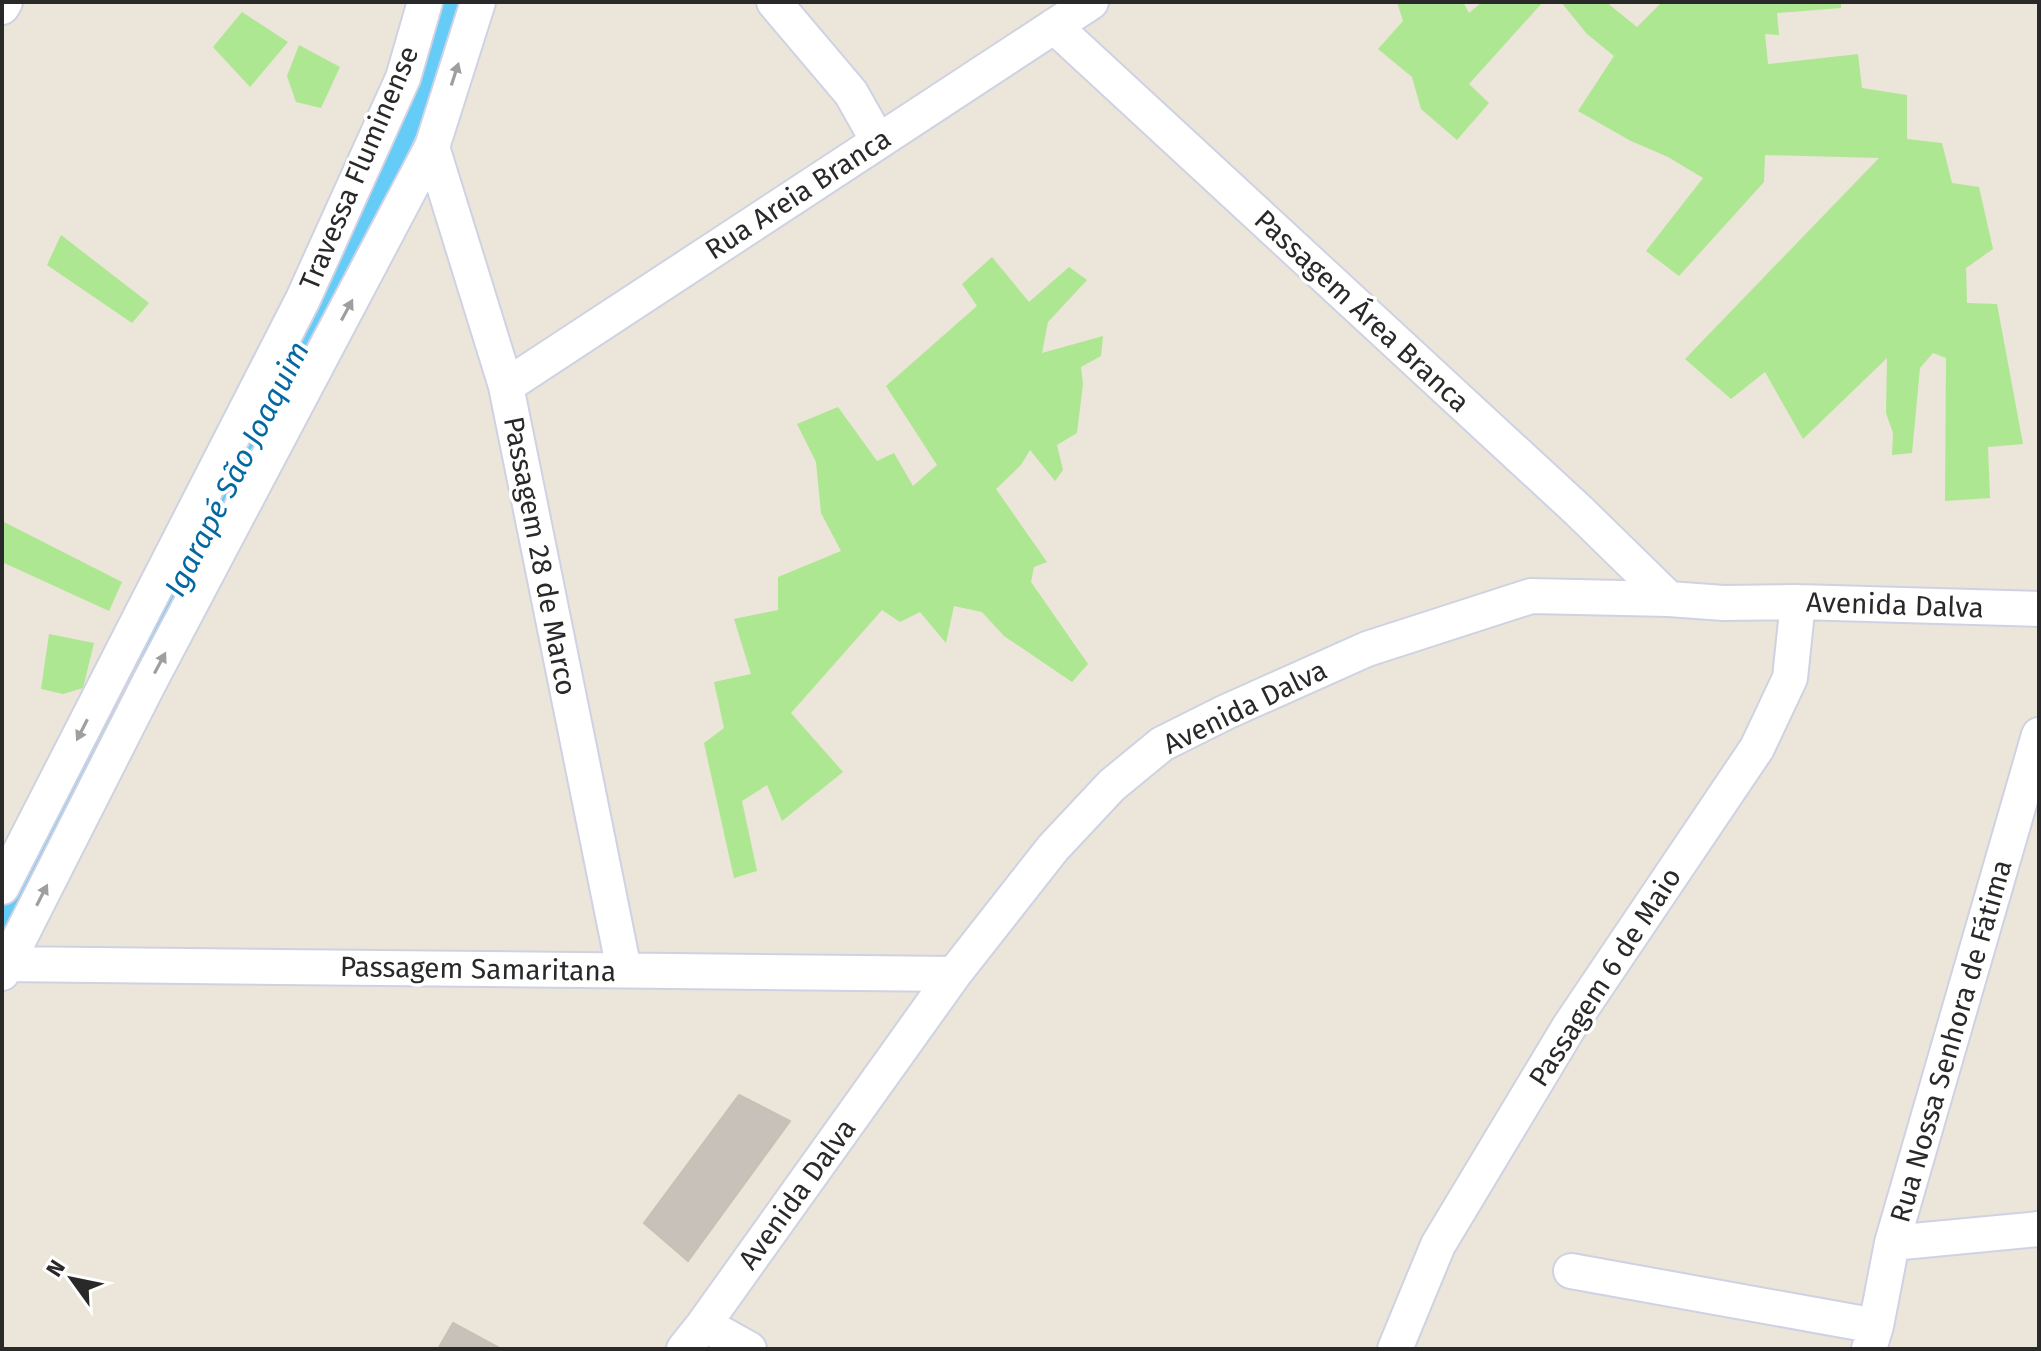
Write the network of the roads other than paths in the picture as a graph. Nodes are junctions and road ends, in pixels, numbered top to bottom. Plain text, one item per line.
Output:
1 (425, 2) edge
2 (478, 2) edge
3 (774, 2) edge
4 (1091, 2) edge
5 (1053, 16) edge
6 (878, 141) junction
7 (432, 147) junction
8 (506, 386) junction
9 (1669, 599) junction
10 (1798, 602) junction
11 (2039, 609) edge
12 (2039, 735) edge
13 (2, 887) edge
14 (3, 967) edge
15 (624, 970) junction
16 (954, 974) junction
17 (2039, 1229) edge
18 (1892, 1243) junction
19 (1571, 1271) dead end
20 (694, 1336) edge
21 (1872, 1338) edge
22 (749, 1349) edge
23 (1395, 1349) edge

1 -> 13 street, Travessa Fluminense
7 -> 2 street
3 - 6 street
4 - 5 street, Rua Areia Branca
5 - 6 street, Rua Areia Branca
5 - 9 street, Passagem Área Branca
6 - 8 street, Rua Areia Branca
7 - 8 street, Passagem 28 de Marco
14 -> 7 street
8 - 15 street, Passagem 28 de Marco
9 - 10 street, Avenida Dalva
9 - 16 street, Avenida Dalva
10 - 11 street, Avenida Dalva
10 - 23 street, Passagem 6 de Maio
12 - 18 street, Rua Nossa Senhora de Fátima
14 - 15 street, Passagem Samaritana
15 - 16 street, Passagem Samaritana
16 - 20 street, Avenida Dalva
17 - 18 street
18 - 21 street, Rua Nossa Senhora de Fátima
19 - 21 street
20 - 22 street

